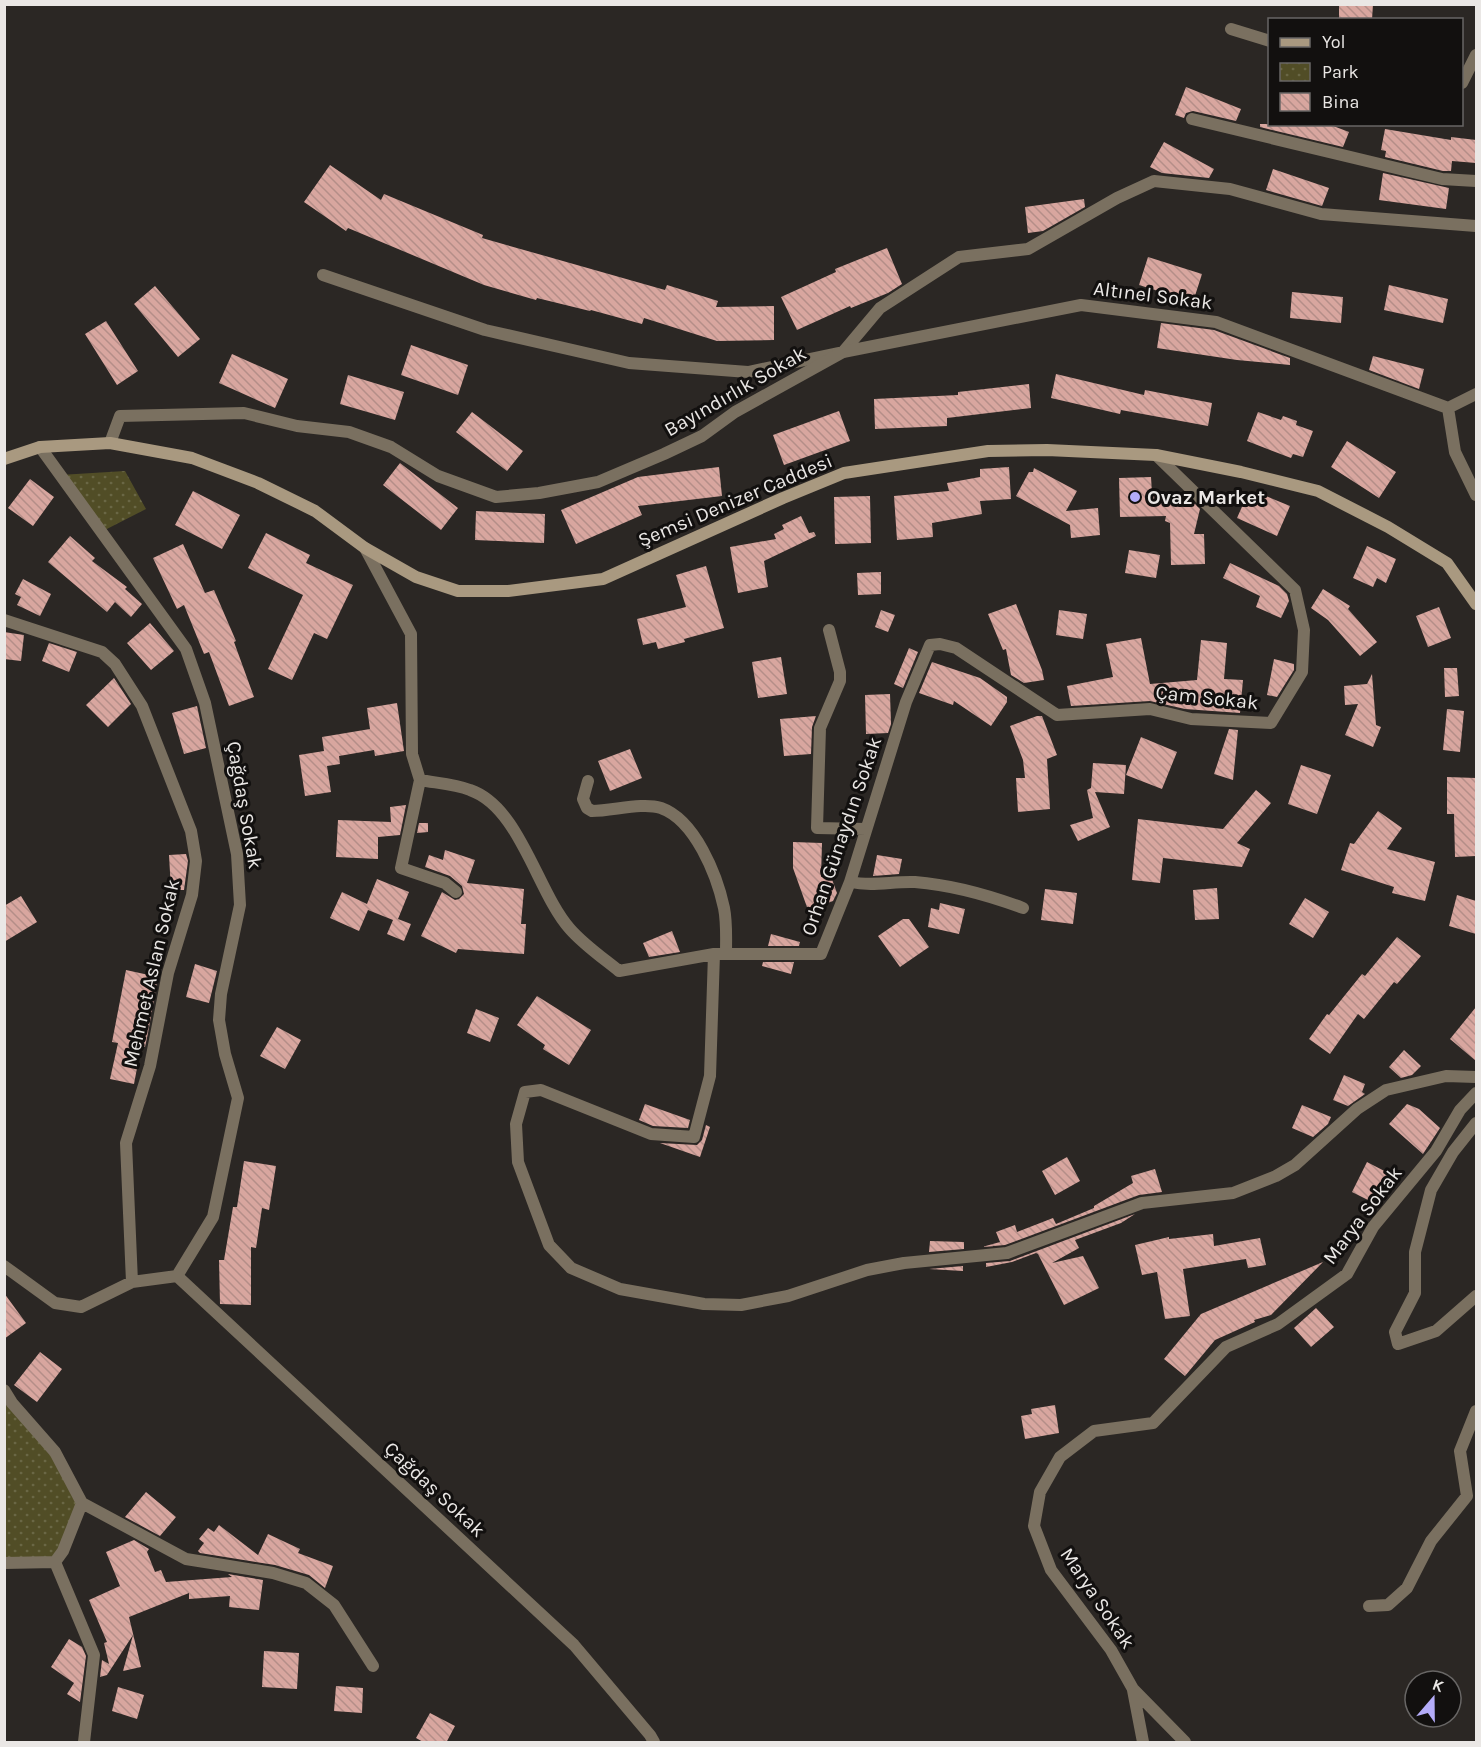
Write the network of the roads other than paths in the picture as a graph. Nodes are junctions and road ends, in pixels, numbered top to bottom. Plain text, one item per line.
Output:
1 (1231, 28) dead end
2 (1268, 41) edge
3 (1476, 55) edge
4 (1463, 79) edge
5 (1192, 119) dead end
6 (1476, 181) edge
7 (1476, 226) edge
8 (323, 275) dead end
9 (843, 352) junction
10 (1476, 394) edge
11 (1448, 408) junction
12 (110, 443) junction
13 (40, 447) junction
14 (1156, 455) junction
15 (4, 459) edge
16 (1476, 495) edge
17 (365, 548) junction
18 (1476, 604) edge
19 (4, 620) edge
20 (829, 630) dead end
21 (930, 645) joint
22 (420, 780) junction
23 (588, 781) dead end
24 (866, 829) junction
25 (850, 882) junction
26 (456, 892) dead end
27 (1023, 908) dead end
28 (720, 954) junction
29 (1476, 1077) edge
30 (1476, 1093) edge
31 (1476, 1123) edge
32 (4, 1266) edge
33 (177, 1276) junction
34 (132, 1282) junction
35 (1476, 1296) edge
36 (4, 1390) edge
37 (8, 1403) edge
38 (1476, 1411) edge
39 (82, 1503) junction
40 (55, 1562) junction
41 (4, 1563) edge
42 (1369, 1606) dead end
43 (373, 1666) dead end
44 (1133, 1689) junction
45 (84, 1743) edge
46 (654, 1743) edge
47 (1143, 1743) edge
48 (1185, 1743) edge

1 - 2 street
3 - 4 street
5 - 6 street
7 - 9 street
8 - 9 street, Altınel Sokak
9 - 11 street, Altınel Sokak
9 - 12 street, Bayındırlık Sokak
10 - 11 street
11 - 16 street
12 - 13 main road, Şemsi Denizer Caddesi
12 - 17 main road, Şemsi Denizer Caddesi
13 - 15 main road, Şemsi Denizer Caddesi
13 - 33 street, Çağdaş Sokak
14 - 17 main road, Şemsi Denizer Caddesi
14 - 18 main road, Şemsi Denizer Caddesi
14 - 21 street, Çam Sokak
17 - 22 street
19 - 34 street, Mehmet Aslan Sokak
20 - 24 street
21 - 24 street, Orhan Günaydın Sokak
22 - 26 street
22 - 28 street, Orhan Günaydın Sokak
23 - 28 street
24 - 25 street, Orhan Günaydın Sokak
25 - 27 street
25 - 28 street, Orhan Günaydın Sokak
28 - 29 street
30 - 44 street, Marya Sokak
31 - 35 street
32 - 34 street
33 - 34 street
33 - 46 street, Çağdaş Sokak
36 - 37 street
37 - 39 street
38 - 42 street
39 - 40 street
39 - 43 street
40 - 41 street
40 - 45 street
44 - 47 street
44 - 48 street

